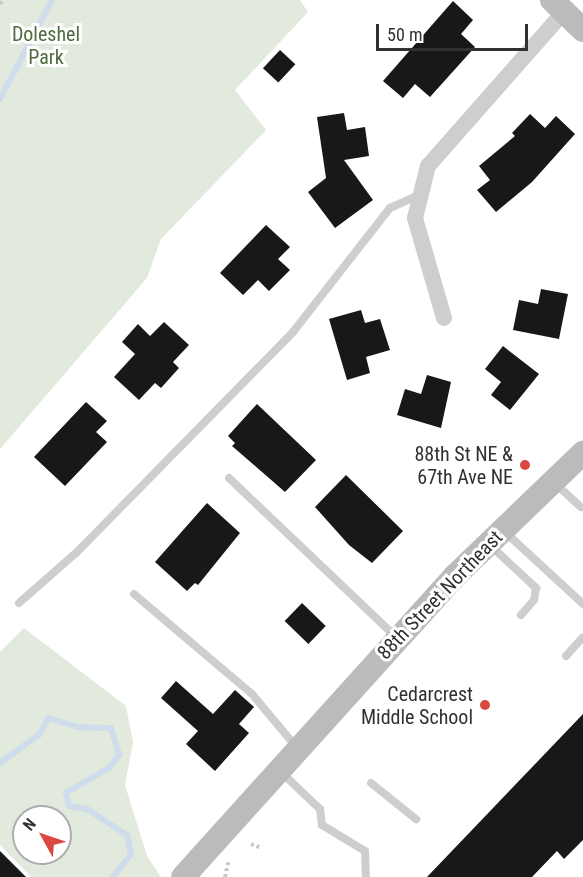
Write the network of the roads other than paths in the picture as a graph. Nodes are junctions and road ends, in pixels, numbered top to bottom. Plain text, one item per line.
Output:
1 (558, 6) edge
2 (583, 30) edge
3 (419, 195) junction
4 (444, 318) dead end
5 (583, 453) edge
6 (228, 478) dead end
7 (553, 481) junction
8 (581, 507) dead end
9 (495, 537) junction
10 (134, 594) dead end
11 (19, 603) dead end
12 (583, 604) edge
13 (521, 615) dead end
14 (583, 637) edge
15 (398, 639) junction
16 (566, 656) dead end
17 (298, 749) junction
18 (279, 771) junction
19 (371, 783) dead end
20 (416, 819) dead end
21 (183, 877) edge
22 (366, 877) edge

1 - 2 main road
1 - 3 street
3 - 4 street
3 - 11 lane
5 - 7 main road, 88th Street Northeast
6 - 15 lane
7 - 8 lane
7 - 9 main road, 88th Street Northeast
9 - 12 lane
9 - 13 lane
9 - 15 main road, 88th Street Northeast
10 - 17 lane
14 - 16 lane
15 - 17 main road, 88th Street Northeast
17 - 18 main road, 88th Street Northeast
18 - 21 main road, 88th Street Northeast
18 - 22 lane
19 - 20 lane

